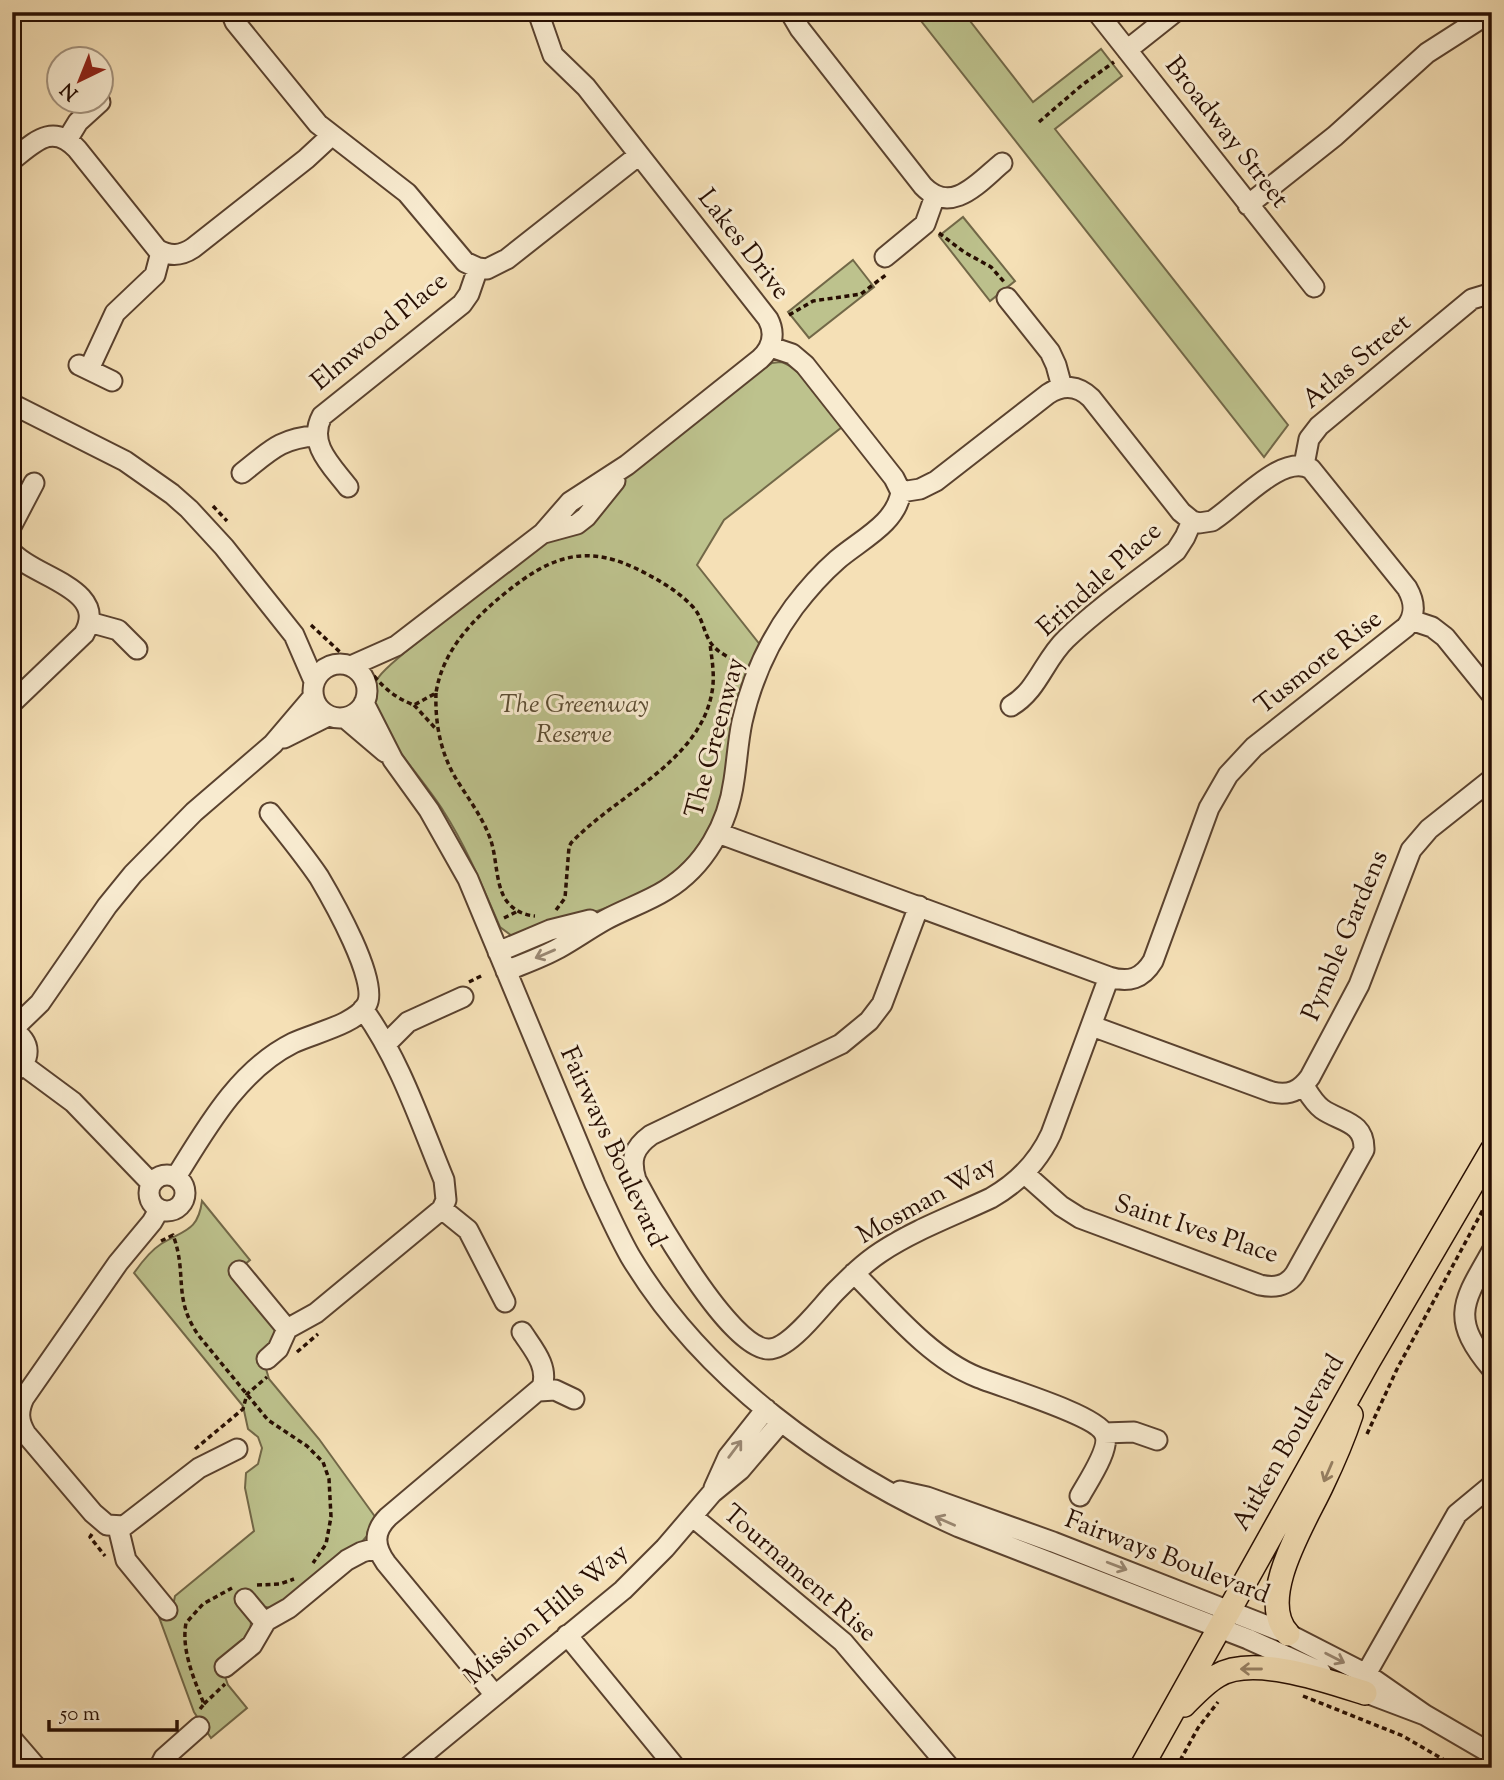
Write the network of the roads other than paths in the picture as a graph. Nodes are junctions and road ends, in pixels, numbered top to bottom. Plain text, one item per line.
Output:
1 (231, 12) edge
2 (538, 12) edge
3 (550, 12) edge
4 (779, 12) edge
5 (1097, 12) edge
6 (1175, 12) edge
7 (1491, 12) edge
8 (795, 21) edge
9 (1121, 55) junction
10 (569, 69) junction
11 (84, 116) edge
12 (332, 135) junction
13 (67, 139) junction
14 (639, 155) junction
15 (12, 160) edge
16 (1002, 163) dead end
17 (935, 196) junction
18 (1248, 205) junction
19 (161, 251) junction
20 (890, 262) road end
21 (478, 268) junction
22 (1314, 287) dead end
23 (1492, 293) edge
24 (1007, 298) road end
25 (1492, 306) edge
26 (1461, 310) junction
27 (771, 346) junction
28 (112, 381) dead end
29 (1062, 387) junction
30 (12, 404) edge
31 (316, 436) junction
32 (1304, 465) junction
33 (242, 473) dead end
34 (34, 484) dead end
35 (348, 487) dead end
36 (901, 492) junction
37 (1192, 521) junction
38 (12, 525) edge
39 (12, 552) edge
40 (1411, 620) junction
41 (89, 622) junction
42 (294, 635) junction
43 (137, 649) dead end
44 (359, 676) junction
45 (314, 689) junction
46 (1492, 695) edge
47 (12, 704) edge
48 (1011, 706) dead end
49 (337, 717) junction
50 (273, 744) junction
51 (393, 760) junction
52 (1492, 779) edge
53 (270, 813) dead end
54 (718, 833) junction
55 (919, 906) junction
56 (625, 910) junction
57 (498, 952) junction
58 (506, 971) junction
59 (1109, 977) junction
60 (463, 997) dead end
61 (363, 1009) junction
62 (1091, 1026) junction
63 (16, 1033) edge
64 (386, 1044) junction
65 (18, 1068) edge
66 (1304, 1086) junction
67 (1492, 1150) edge
68 (1025, 1174) junction
69 (176, 1177) junction
70 (151, 1183) junction
71 (442, 1209) junction
72 (159, 1210) junction
73 (1492, 1251) edge
74 (239, 1271) dead end
75 (854, 1273) junction
76 (505, 1302) dead end
77 (287, 1329) junction
78 (522, 1332) dead end
79 (267, 1359) dead end
80 (1368, 1362) junction
81 (1492, 1369) edge
82 (539, 1391) junction
83 (573, 1399) dead end
84 (774, 1416) junction
85 (1104, 1433) junction
86 (1157, 1440) dead end
87 (237, 1450) dead end
88 (1492, 1485) edge
89 (1080, 1496) dead end
90 (693, 1517) junction
91 (118, 1527) junction
92 (377, 1548) junction
93 (243, 1590) road end
94 (167, 1611) dead end
95 (1224, 1619) junction
96 (265, 1623) junction
97 (1288, 1634) junction
98 (566, 1635) junction
99 (228, 1674) road end
100 (1365, 1684) junction
101 (495, 1695) junction
102 (200, 1718) road end
103 (1165, 1724) junction
104 (12, 1738) edge
105 (1492, 1754) edge
106 (410, 1767) edge
107 (37, 1768) edge
108 (159, 1768) edge
109 (676, 1768) edge
110 (950, 1768) edge
111 (1141, 1768) edge

1 - 12 street
2 - 10 street, Lakes Drive
3 - 10 street, Lakes Drive
4 - 8 street
5 - 9 street, Broadway Street
6 - 9 street
7 - 18 street
8 - 17 street
9 - 18 street, Broadway Street
10 - 14 street, Lakes Drive
11 - 13 street
12 - 19 street
12 - 21 street
13 - 15 street
13 - 19 street
14 - 21 street
14 - 27 street, Lakes Drive
16 - 17 street
17 - 20 street
18 - 22 street, Broadway Street
19 - 28 street
21 - 31 street, Elmwood Place
23 - 26 street, Atlas Street
24 - 29 street
25 - 26 street
26 - 32 street, Atlas Street
27 - 36 street
27 - 44 street
29 - 36 street
29 - 37 street
30 - 42 street, Fairways Boulevard
31 - 33 street, Elmwood Place
31 - 35 street, Elmwood Place
32 - 37 street
32 - 40 street, Tusmore Rise
34 - 38 street
36 - 54 street, The Greenway
37 - 48 street, Erindale Place
39 - 41 street
40 - 46 street
40 - 59 street, Tusmore Rise
41 - 43 street
41 - 47 street
42 - 44 street, Fairways Boulevard
42 - 45 street, Fairways Boulevard
44 - 45 street
44 - 49 street
44 - 51 street, Fairways Boulevard
45 - 49 street
45 - 50 street
49 - 50 street
49 - 51 street, Fairways Boulevard
50 - 63 street
51 - 57 street, Fairways Boulevard
52 - 66 street, Pymble Gardens
53 - 61 street
54 - 55 street, Tusmore Rise
54 - 56 street, The Greenway
55 - 59 street, Tusmore Rise
55 - 75 street, Mosman Way
56 - 57 street, The Greenway
56 -> 58 street, The Greenway
57 - 58 street, Fairways Boulevard
58 - 84 street, Fairways Boulevard
59 - 62 street, Mosman Way
60 - 64 street
61 - 64 street
61 - 69 street
62 - 66 street
62 - 68 street, Mosman Way
63 - 65 street
64 - 71 street
65 - 70 street
66 - 68 street, Saint Ives Place
67 - 80 main road, Aitken Boulevard
68 - 75 street, Mosman Way
69 - 70 street
69 - 72 street
70 - 72 street
71 - 76 street
71 - 77 street
72 - 91 street
73 - 81 street
74 - 77 street
75 - 85 street
77 - 79 street
78 - 82 street
80 - 95 main road, Aitken Boulevard
80 -> 97 main road
82 - 83 street
82 - 92 street
84 - 90 street, Mission Hills Way
84 - 95 street, Fairways Boulevard
85 - 86 street
85 - 89 street
87 - 91 street
88 - 100 street
90 - 98 street, Mission Hills Way
90 - 110 street, Tournament Rise
91 - 94 street
92 - 96 street
92 - 101 street
93 - 96 street
95 - 97 street, Fairways Boulevard
95 - 100 street, Fairways Boulevard
95 - 103 main road, Aitken Boulevard
96 - 99 street
97 -> 100 street, Fairways Boulevard
98 - 101 street, Mission Hills Way
98 - 109 street
100 -> 103 main road
100 - 105 street, Fairways Boulevard
101 - 106 street, Mission Hills Way
102 - 108 street
103 - 111 main road, Aitken Boulevard
104 - 107 street

